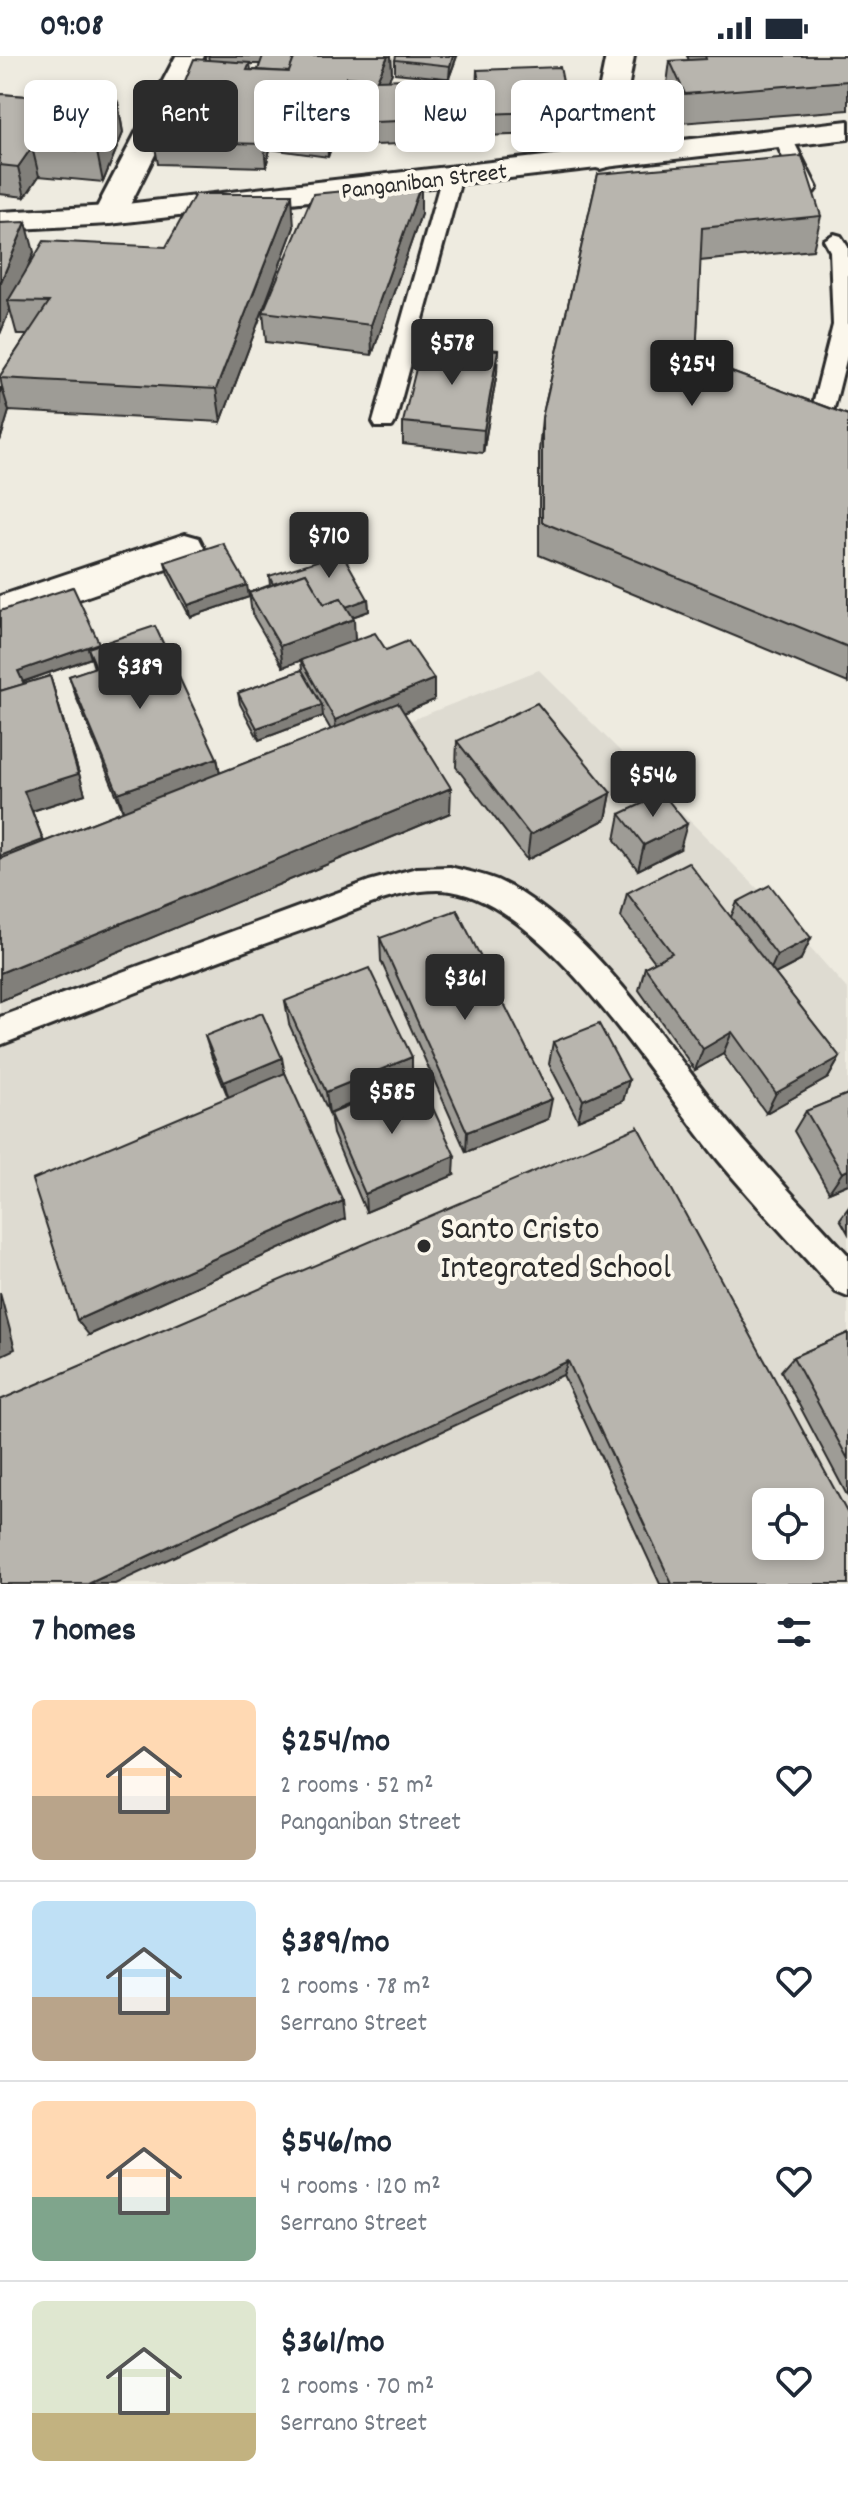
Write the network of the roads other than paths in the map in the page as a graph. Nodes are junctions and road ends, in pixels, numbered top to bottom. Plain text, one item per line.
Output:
1 (190, 56) edge
2 (620, 56) edge
3 (847, 133) edge
4 (783, 138) junction
5 (600, 160) junction
6 (452, 176) junction
7 (807, 188) edge
8 (109, 215) junction
9 (0, 221) edge
10 (834, 240) dead end
11 (821, 416) edge
12 (384, 422) dead end
13 (185, 548) dead end
14 (0, 611) edge
15 (0, 1031) edge
16 (848, 1280) edge

1 - 8 street
2 - 5 street
3 - 4 street, Panganiban Street
4 - 5 street, Panganiban Street
4 - 7 lane
5 - 6 street, Panganiban Street
6 - 8 street, Panganiban Street
6 - 12 lane
8 - 9 street, Panganiban Street
10 - 11 lane
13 - 14 street
15 - 16 lane

